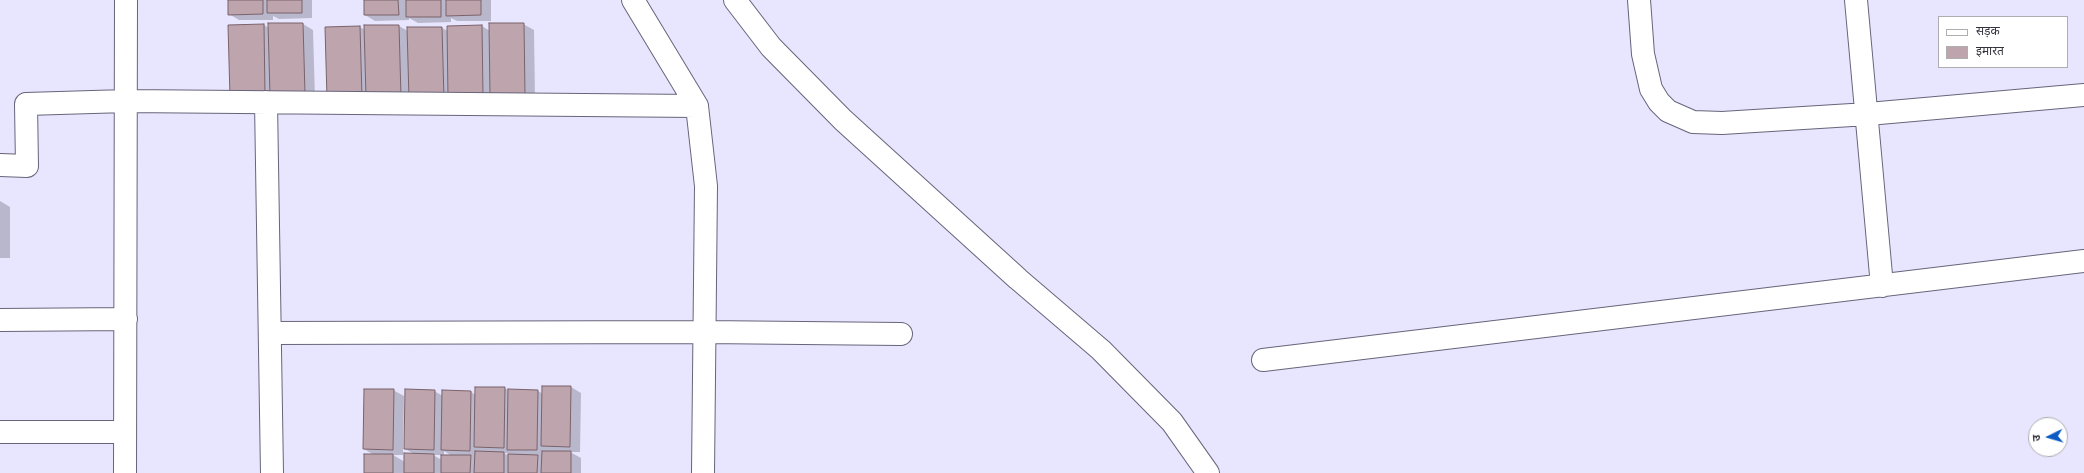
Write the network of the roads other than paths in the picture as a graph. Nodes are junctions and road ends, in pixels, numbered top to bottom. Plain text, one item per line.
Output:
1 (126, 0) edge
2 (633, 0) edge
3 (735, 0) edge
4 (1639, 0) edge
5 (1856, 0) edge
6 (2084, 95) edge
7 (126, 101) junction
8 (266, 102) junction
9 (697, 106) junction
10 (1868, 114) junction
11 (0, 166) edge
12 (2084, 261) edge
13 (1882, 286) junction
14 (126, 319) junction
15 (0, 320) edge
16 (706, 332) junction
17 (270, 333) junction
18 (901, 334) dead end
19 (1263, 360) dead end
20 (0, 432) edge
21 (126, 432) junction
22 (125, 473) edge
23 (272, 473) edge
24 (703, 473) edge
25 (1208, 473) edge

1 - 7 street
2 - 9 street
3 - 25 street
4 - 10 street
5 - 10 street
6 - 10 street
7 - 8 street
7 - 11 street
7 - 14 street
8 - 9 street
8 - 17 street
9 - 16 street
10 - 13 street
12 - 13 street
13 - 19 street
14 - 15 street
14 - 21 street
16 - 17 street
16 - 18 street
16 - 24 street
17 - 23 street
20 - 21 street
21 - 22 street

